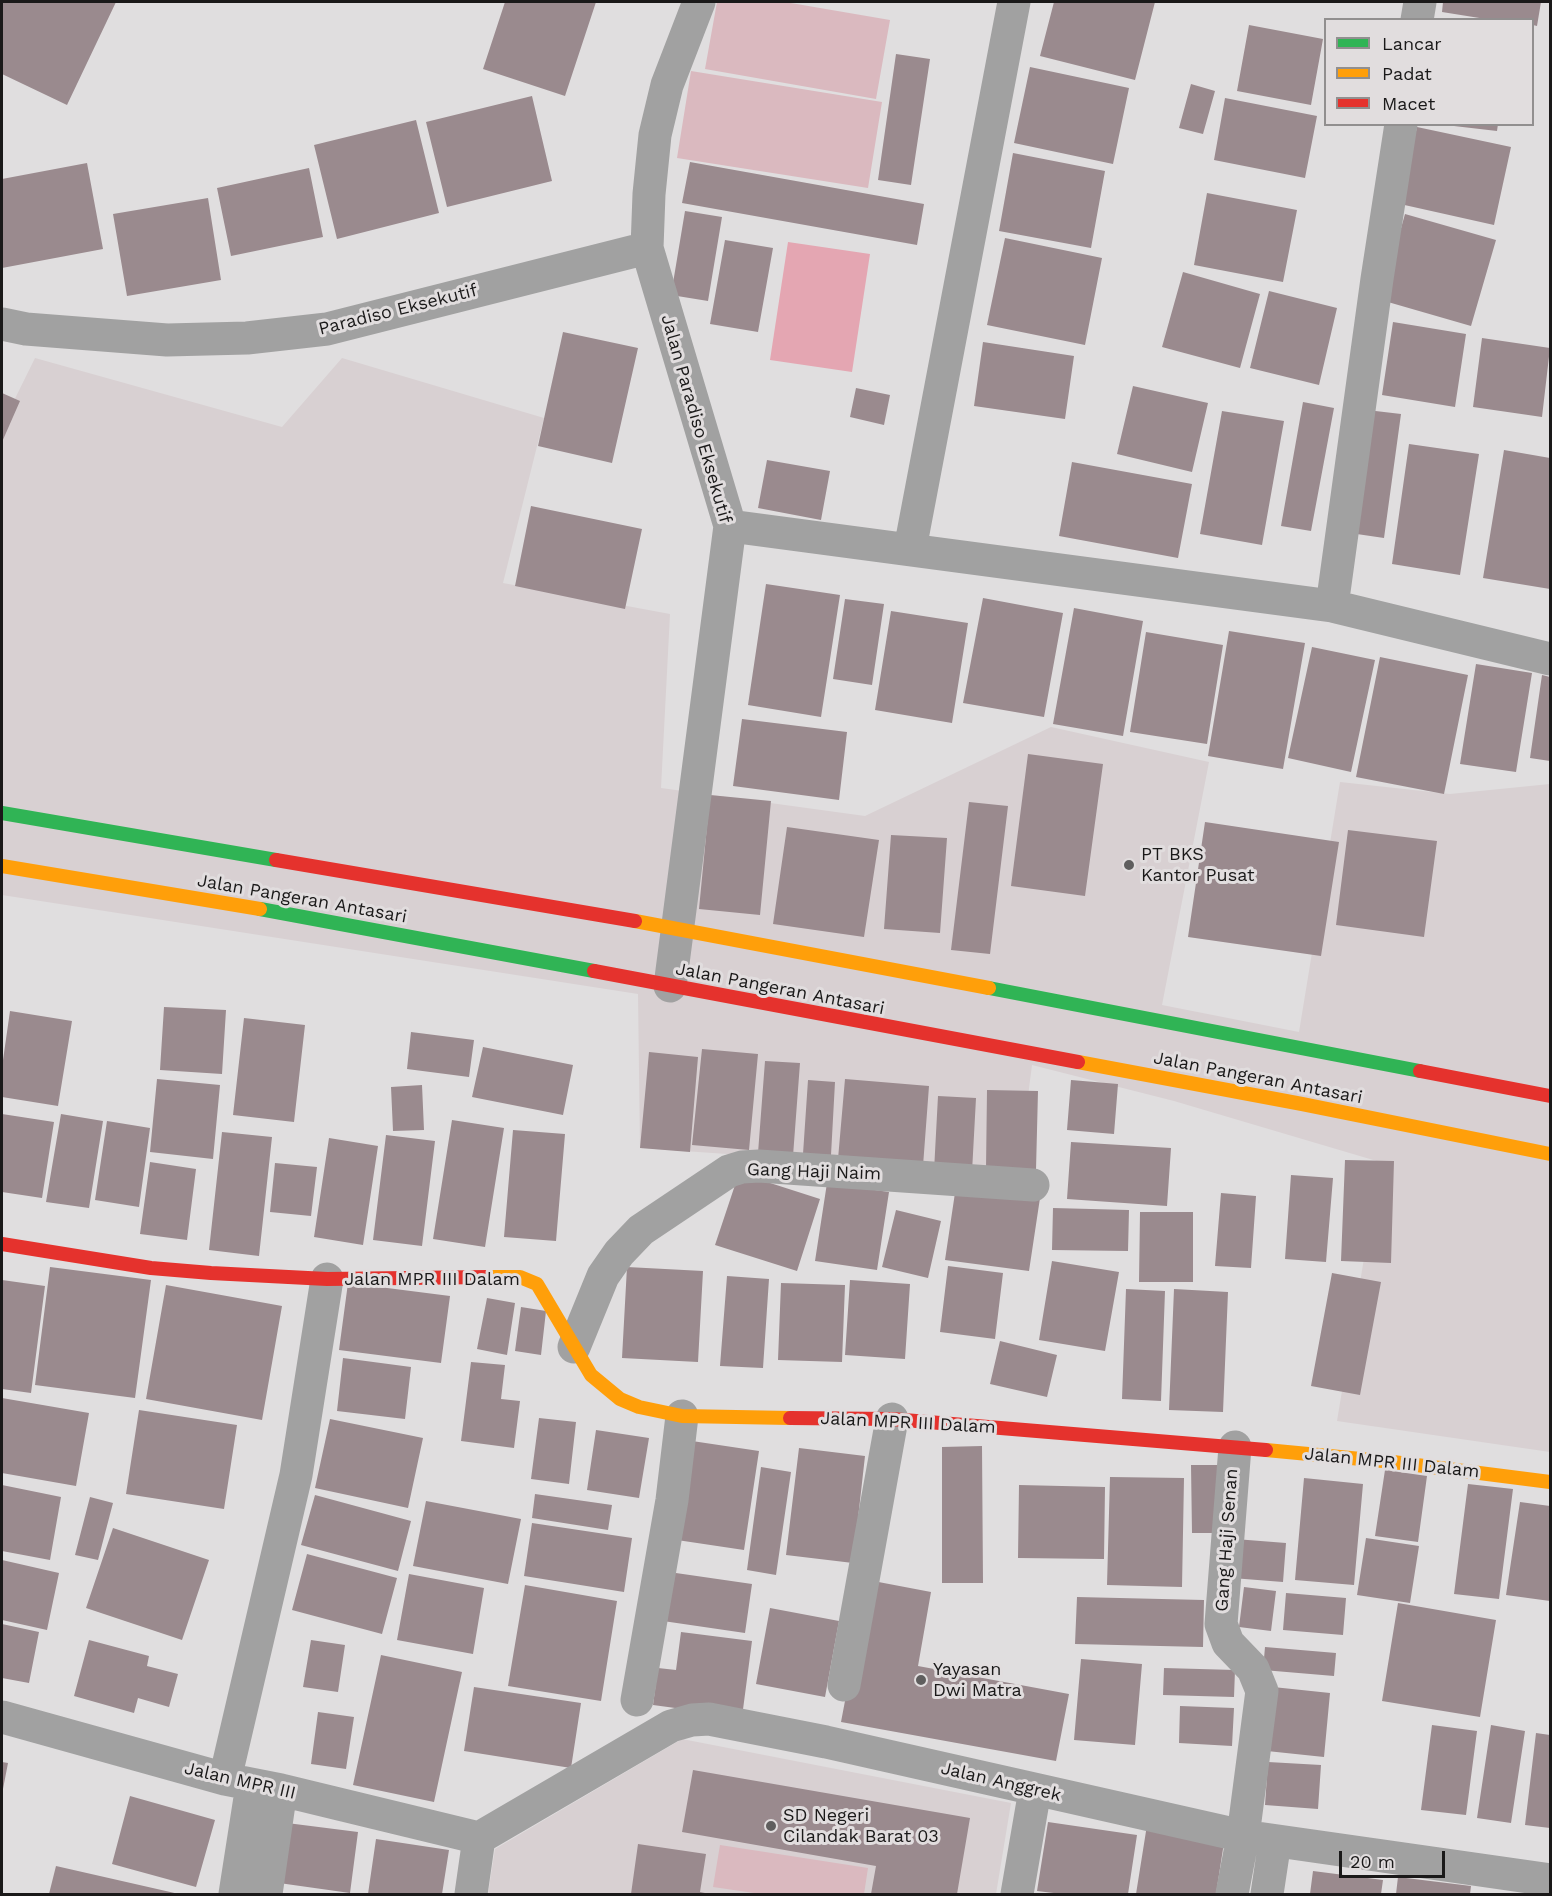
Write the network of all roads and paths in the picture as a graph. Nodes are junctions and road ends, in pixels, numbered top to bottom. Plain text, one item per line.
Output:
1 (699, 2) edge
2 (1014, 2) edge
3 (1420, 2) edge
4 (1417, 18) edge
5 (1401, 126) edge
6 (647, 248) junction
7 (2, 324) edge
8 (730, 526) junction
9 (910, 549) junction
10 (1332, 606) junction
11 (1551, 659) edge
12 (2, 813) edge
13 (2, 866) edge
14 (677, 928) junction
15 (670, 987) junction
16 (1551, 1096) edge
17 (1551, 1154) edge
18 (1033, 1185) dead end
19 (2, 1244) edge
20 (327, 1279) junction
21 (574, 1347) junction
22 (682, 1416) junction
23 (892, 1419) junction
24 (1235, 1446) junction
25 (1551, 1482) edge
26 (844, 1685) dead end
27 (637, 1700) dead end
28 (2, 1717) edge
29 (252, 1785) junction
30 (1035, 1790) junction
31 (1243, 1836) junction
32 (479, 1838) junction
33 (1275, 1841) junction
34 (1534, 1884) edge
35 (235, 1894) edge
36 (266, 1894) edge
37 (471, 1894) edge
38 (1017, 1894) edge
39 (1232, 1894) edge
40 (1267, 1894) edge

1 - 6 street, Jalan Paradiso Eksekutif
2 - 9 street
3 - 4 street
5 - 10 street
6 - 7 street, Paradiso Eksekutif
6 - 8 street, Jalan Paradiso Eksekutif
8 - 9 street
8 - 14 street, Jalan Paradiso Eksekutif
9 - 10 street
10 - 11 street
12 - 14 main road, Jalan Pangeran Antasari
13 - 15 main road, Jalan Pangeran Antasari
14 - 15 street, Jalan Paradiso Eksekutif
14 - 16 main road, Jalan Pangeran Antasari
15 - 17 main road, Jalan Pangeran Antasari
18 - 21 street, Gang Haji Naim
19 - 20 main road, Jalan MPR III Dalam
20 - 21 main road, Jalan MPR III Dalam
20 - 29 street, Jalan MPR III Dalam
21 - 22 main road, Jalan MPR III Dalam
22 - 23 main road, Jalan MPR III Dalam
22 - 27 street
23 - 24 main road, Jalan MPR III Dalam
23 - 26 street
24 - 25 main road, Jalan MPR III Dalam
24 - 31 street, Gang Haji Senan
28 - 29 street, Jalan MPR III
29 - 32 street, Jalan MPR III
29 - 35 street
29 - 36 street
30 - 31 street, Jalan Anggrek
30 - 32 street, Jalan Anggrek
30 - 38 street
31 - 33 street, Jalan Anggrek
31 - 39 street, Gang Haji Senan
32 - 37 street
33 - 34 street, Jalan Anggrek
33 - 40 street

